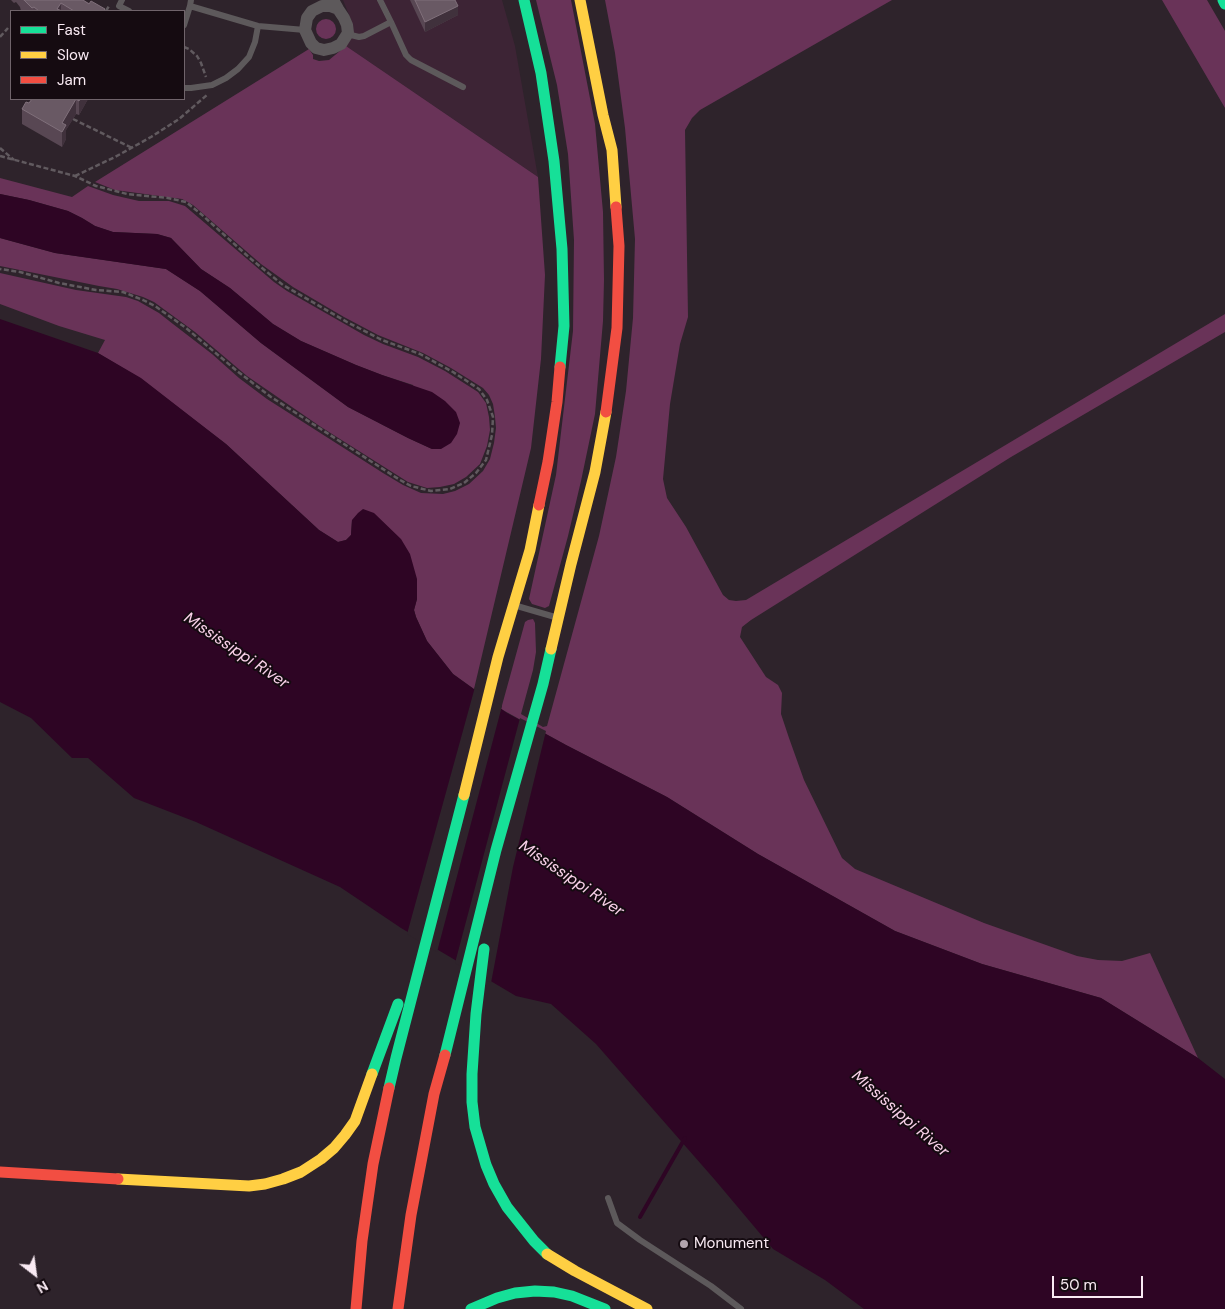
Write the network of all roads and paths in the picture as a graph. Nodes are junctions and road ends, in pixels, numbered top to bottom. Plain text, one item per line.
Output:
1 (380, 0) edge
2 (524, 0) edge
3 (580, 0) edge
4 (1223, 0) edge
5 (190, 3) edge
6 (1225, 4) edge
7 (335, 5) edge
8 (514, 9) dead end
9 (185, 21) edge
10 (391, 22) junction
11 (258, 26) junction
12 (8, 28) dead end
13 (305, 30) junction
14 (348, 33) junction
15 (0, 37) edge
16 (185, 47) edge
17 (606, 72) dead end
18 (210, 85) junction
19 (462, 87) dead end
20 (185, 88) edge
21 (603, 115) junction
22 (73, 119) edge
23 (0, 148) edge
24 (132, 148) junction
25 (0, 156) edge
26 (15, 160) junction
27 (554, 161) junction
28 (75, 176) junction
29 (0, 269) edge
30 (514, 605) junction
31 (558, 618) junction
32 (496, 850) junction
33 (438, 898) junction
34 (0, 1172) edge
35 (608, 1198) dead end
36 (356, 1309) edge
37 (398, 1309) edge
38 (471, 1309) edge
39 (605, 1309) edge
40 (647, 1309) edge
41 (741, 1309) edge

1 - 10 lane
2 - 27 main road
3 - 21 main road
4 - 6 main road
5 - 9 lane
5 - 11 lane
7 - 13 street
7 - 14 street
8 - 27 main road
10 - 14 lane
10 - 19 lane
11 - 13 lane
11 - 18 lane
12 - 15 path
13 - 14 street
16 - 18 path
17 - 21 main road
18 - 20 lane
18 - 24 path
21 - 31 main road
22 - 24 path
23 - 26 path
24 - 28 path
25 - 26 path
26 - 28 path
27 - 30 main road
28 - 29 path
30 - 31 lane
30 - 33 main road
31 - 32 main road
32 - 37 main road
32 - 40 main road
33 - 34 main road
33 - 36 main road
35 - 41 lane
38 - 39 main road

